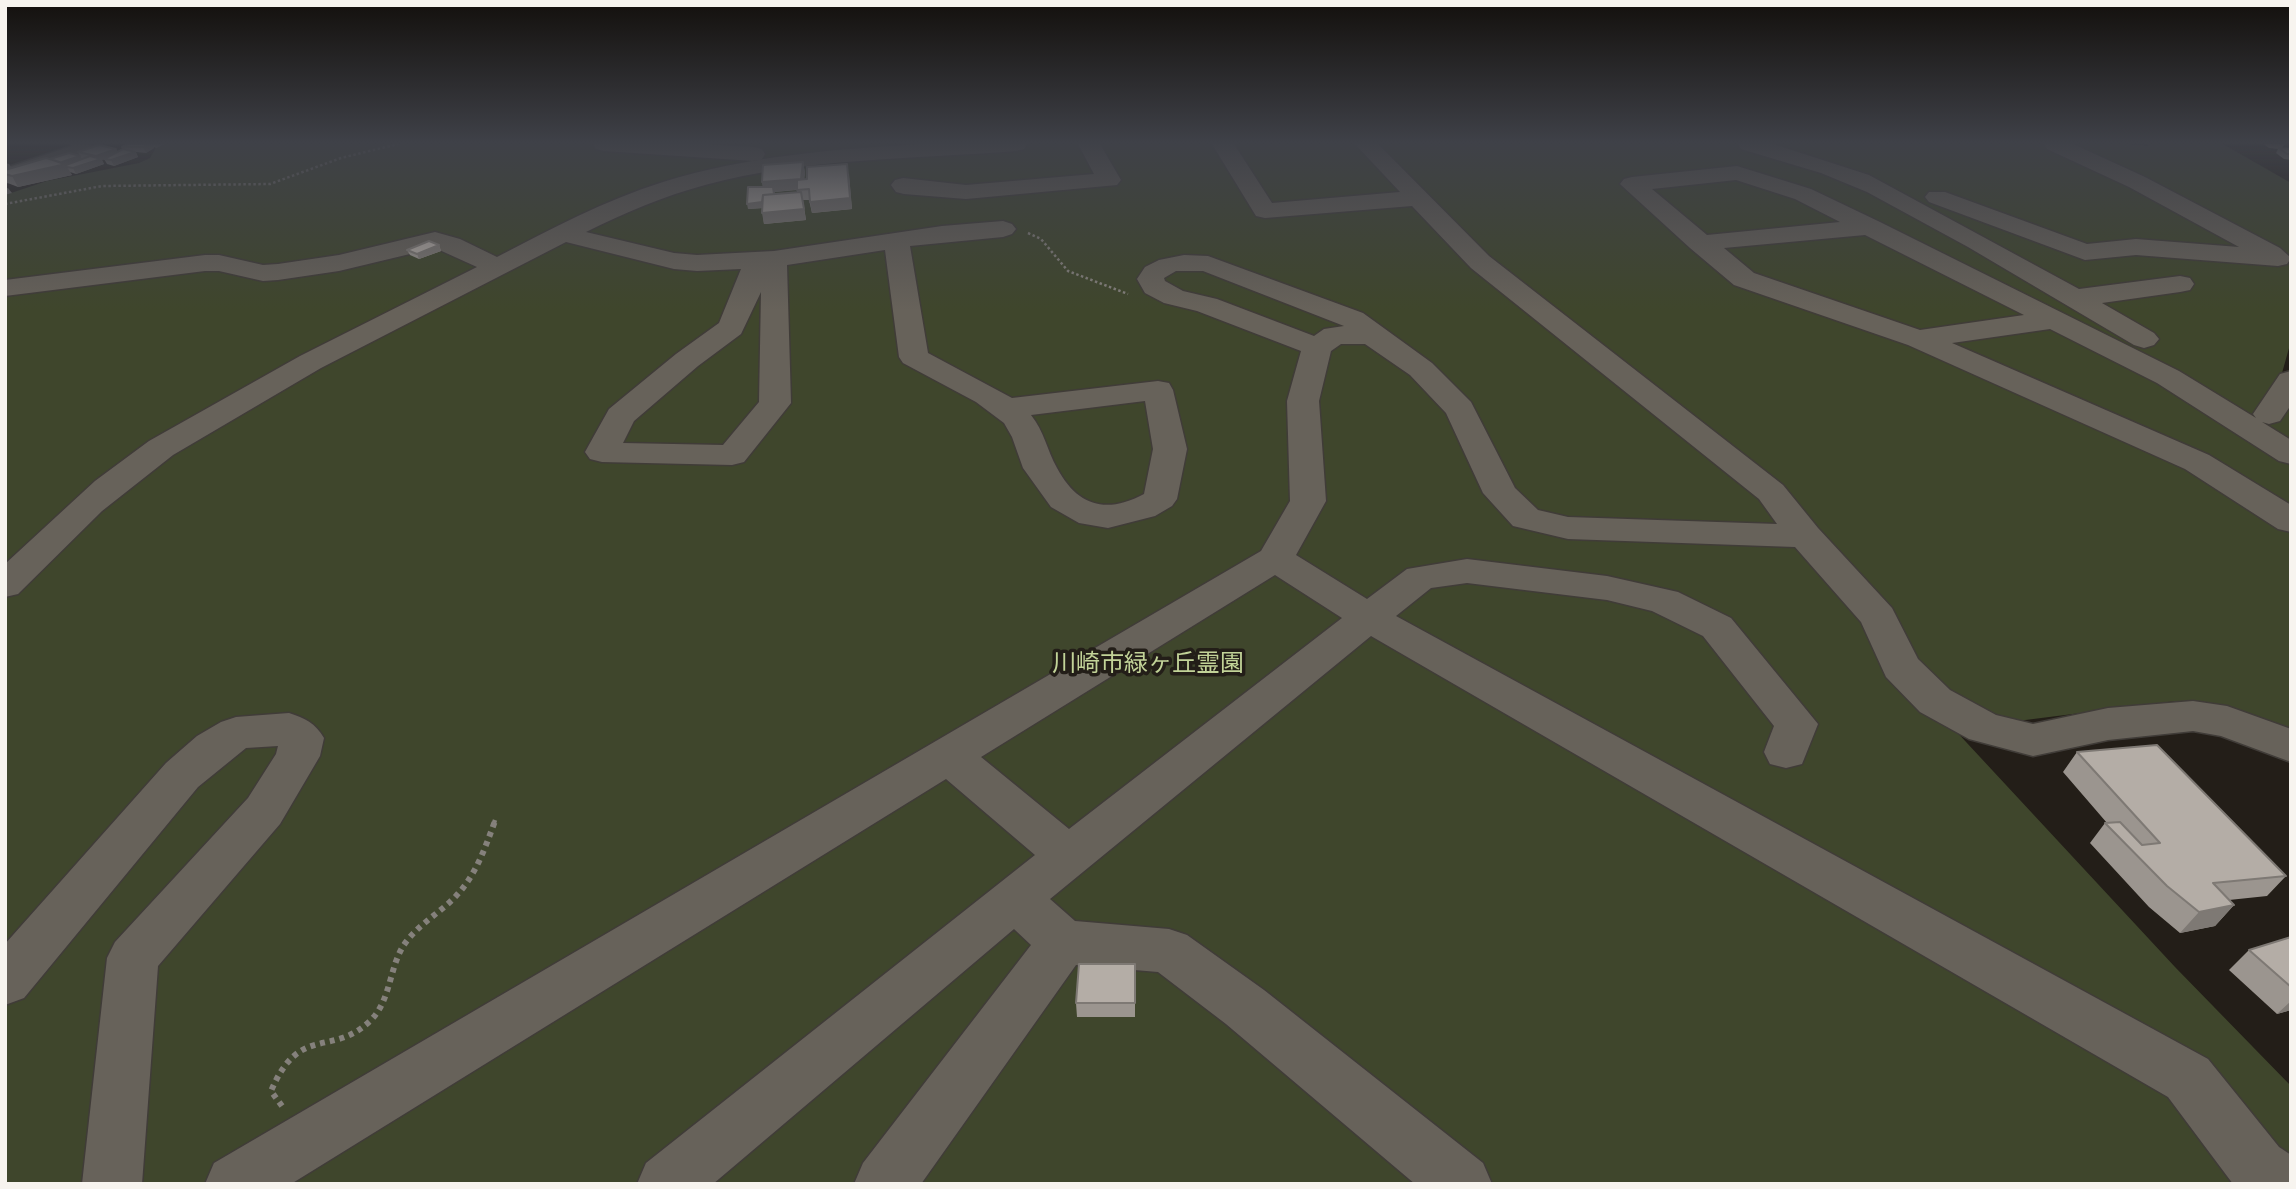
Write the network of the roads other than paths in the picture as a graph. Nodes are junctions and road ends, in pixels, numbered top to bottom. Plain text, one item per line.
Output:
1 (639, 199) edge
2 (1258, 199) edge
3 (1400, 199) edge
4 (1418, 199) edge
5 (1650, 199) edge
6 (1815, 199) edge
7 (1898, 199) edge
8 (1944, 199) edge
9 (2169, 199) edge
10 (1871, 226) junction
11 (1003, 229) road end
12 (564, 234) junction
13 (896, 241) junction
14 (1699, 243) junction
15 (716, 247) dead end
16 (1210, 248) dead end
17 (765, 260) junction
18 (674, 261) junction
19 (2284, 262) edge
20 (498, 267) junction
21 (1259, 283) junction
22 (2180, 284) dead end
23 (5, 288) edge
24 (2074, 298) junction
25 (2052, 320) junction
26 (1344, 334) junction
27 (1918, 339) junction
28 (2291, 380) edge
29 (1006, 408) junction
30 (2285, 438) edge
31 (2197, 462) junction
32 (2291, 521) edge
33 (1805, 536) junction
34 (1275, 559) junction
35 (5, 585) edge
36 (1368, 617) junction
37 (2291, 746) edge
38 (1786, 752) dead end
39 (948, 755) junction
40 (1069, 856) junction
41 (1015, 899) junction
42 (1063, 942) junction
43 (5, 982) edge
44 (892, 1183) edge
45 (112, 1184) edge
46 (235, 1184) edge
47 (667, 1184) edge
48 (1462, 1184) edge
49 (2282, 1184) edge

1 - 12 street
2 - 3 street
4 - 33 street
5 - 14 street
6 - 10 street
7 - 24 street
8 - 19 street
9 - 19 street
10 - 14 street
10 - 25 street
11 - 13 street
12 - 18 street
12 - 20 street
13 - 17 street
13 - 29 street
14 - 27 street
15 - 18 street
16 - 21 street
17 - 17 street
17 - 18 street
20 - 23 street
20 - 35 street
21 - 26 street
21 - 26 street
22 - 24 street
24 - 30 street
25 - 27 street
25 - 30 street
26 - 33 street
26 - 34 street
27 - 31 street
28 - 30 street
29 - 29 street
30 - 31 street
31 - 32 street
33 - 37 street
34 - 36 street
34 - 39 street
36 - 38 street
36 - 40 street
36 - 49 street
39 - 40 street
39 - 46 street
40 - 41 street
41 - 42 street
41 - 47 street
42 - 44 street
42 - 48 street
43 - 45 street

